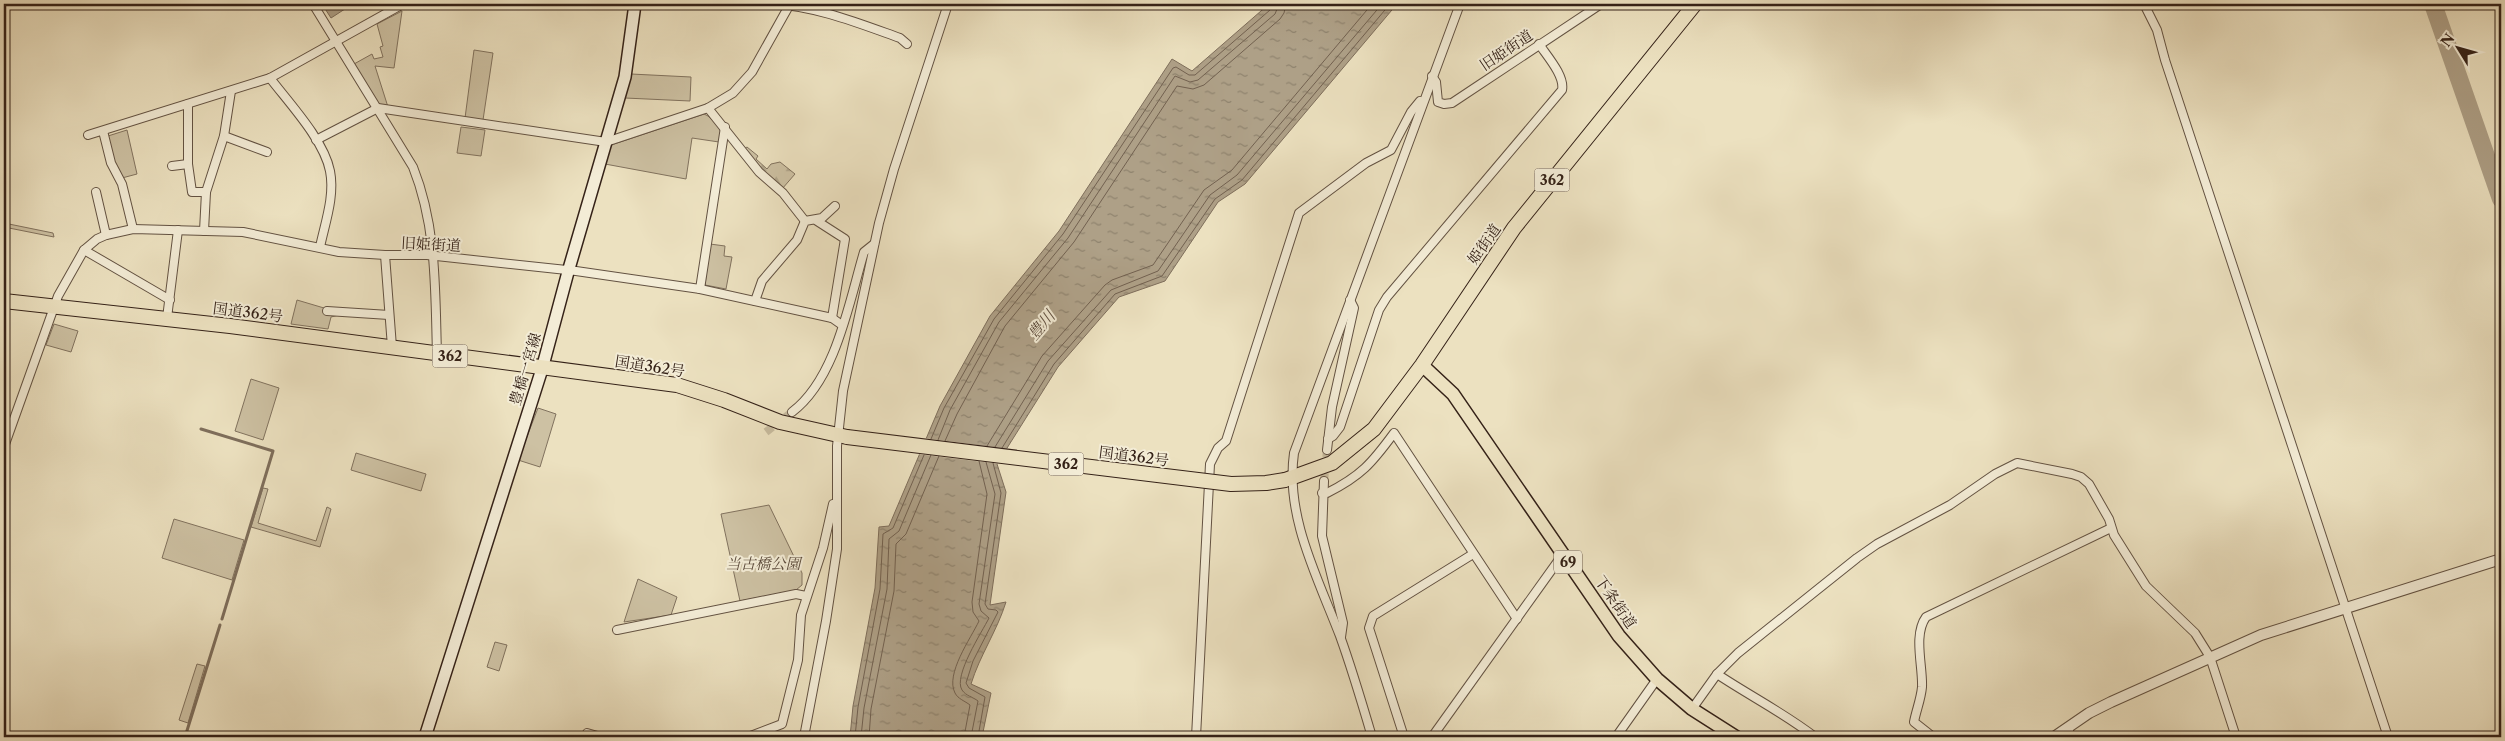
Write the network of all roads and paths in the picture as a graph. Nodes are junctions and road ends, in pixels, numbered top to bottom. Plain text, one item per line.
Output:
1 (313, 4) edge
2 (403, 4) edge
3 (635, 4) edge
4 (772, 4) edge
5 (790, 4) edge
6 (948, 4) edge
7 (1460, 4) edge
8 (1601, 4) edge
9 (1695, 4) edge
10 (2144, 4) edge
11 (336, 40) junction
12 (907, 44) dead end
13 (1539, 44) junction
14 (1432, 76) junction
15 (270, 78) junction
16 (230, 91) junction
17 (1424, 97) junction
18 (188, 104) junction
19 (378, 108) junction
20 (708, 108) junction
21 (725, 127) junction
22 (103, 131) junction
23 (88, 135) dead end
24 (224, 136) junction
25 (316, 140) junction
26 (606, 142) junction
27 (267, 152) dead end
28 (188, 164) junction
29 (172, 166) dead end
30 (96, 192) dead end
31 (206, 192) junction
32 (835, 206) dead end
33 (817, 220) junction
34 (805, 221) junction
35 (134, 229) junction
36 (178, 230) junction
37 (204, 231) junction
38 (106, 235) junction
39 (874, 244) junction
40 (320, 247) junction
41 (84, 250) junction
42 (385, 255) junction
43 (435, 256) junction
44 (568, 272) junction
45 (700, 289) junction
46 (4, 300) edge
47 (170, 300) junction
48 (1350, 300) junction
49 (755, 301) junction
50 (56, 308) junction
51 (327, 311) dead end
52 (389, 315) junction
53 (167, 318) junction
54 (832, 318) junction
55 (842, 325) junction
56 (392, 347) junction
57 (437, 354) junction
58 (1422, 365) junction
59 (542, 369) junction
60 (792, 412) tunnel mouth
61 (843, 436) junction
62 (1328, 438) junction
63 (4, 448) edge
64 (1326, 450) tunnel mouth
65 (1289, 479) junction
66 (1324, 481) tunnel mouth
67 (837, 490) junction
68 (1322, 493) junction
69 (2112, 528) junction
70 (1474, 554) junction
71 (1563, 554) junction
72 (2501, 558) edge
73 (806, 596) junction
74 (2347, 607) junction
75 (1517, 619) junction
76 (617, 630) dead end
77 (1341, 637) junction
78 (2210, 657) junction
79 (1717, 674) junction
80 (1657, 679) junction
81 (1692, 709) junction
82 (587, 733) dead end
83 (2069, 733) edge
84 (425, 737) edge
85 (601, 737) edge
86 (748, 737) edge
87 (804, 737) edge
88 (1196, 737) edge
89 (1372, 737) edge
90 (1404, 737) edge
91 (1432, 737) edge
92 (1616, 737) edge
93 (1736, 737) edge
94 (1814, 737) edge
95 (1933, 737) edge
96 (2054, 737) edge
97 (2236, 737) edge
98 (2388, 737) edge

1 - 11 street
2 - 11 street
3 - 26 main road, 豊橋一宮線
4 - 5 street
5 - 12 street
5 - 20 street
6 - 39 street
7 - 14 street
8 - 13 street, 旧姫街道
9 - 58 highway, 姫街道 / 362
10 - 74 street
11 - 15 street
11 - 19 street
13 - 14 street, 旧姫街道
13 - 62 street
14 - 17 street
15 - 16 street
15 - 25 street
16 - 18 street
16 - 24 street
17 - 48 street
17 - 88 street
18 - 22 street
18 - 28 street
19 - 25 street
19 - 26 street
19 - 43 street
20 - 21 street
20 - 26 street
21 - 34 street
21 - 45 street
22 - 23 street
22 - 35 street
24 - 27 street
24 - 31 street
25 - 40 street
26 - 44 main road, 豊橋一宮線
28 - 29 street
28 - 31 street
30 - 38 street
31 - 37 street
32 - 33 street
33 - 34 street
33 - 54 street
34 - 49 street
35 - 36 street, 旧姫街道
35 - 38 street, 旧姫街道
36 - 37 street, 旧姫街道
36 - 47 street
37 - 40 street, 旧姫街道
38 - 41 street, 旧姫街道
39 - 55 street
39 - 61 street
40 - 42 street, 旧姫街道
41 - 47 street
41 - 50 street, 旧姫街道
42 - 43 street, 旧姫街道
42 - 52 street
43 - 44 street, 旧姫街道
43 - 57 street
44 - 45 street, 旧姫街道
44 - 59 main road, 豊橋一宮線
45 - 49 street, 旧姫街道
46 - 50 highway, 国道362号 / 362
47 - 53 street
48 - 62 street
48 - 65 street
49 - 54 street, 旧姫街道
50 - 53 highway, 国道362号 / 362
50 - 63 street, 旧姫街道
51 - 52 street
52 - 56 street
53 - 56 highway, 国道362号 / 362
54 - 55 street, 旧姫街道
55 - 60 street
56 - 57 highway, 国道362号 / 362
57 - 59 highway, 国道362号 / 362
58 - 65 highway, 姫街道 / 362
58 - 71 main road, 下条街道 / 69
59 - 61 highway, 国道362号 / 362
59 - 84 main road, 豊橋一宮線
61 - 65 highway, 国道362号 / 362, bridge
61 - 67 street
62 - 64 street
65 - 77 street
66 - 68 street
67 - 73 street
67 - 87 street
68 - 70 street
68 - 77 street
69 - 78 street
69 - 79 street
69 - 95 street
70 - 75 street
70 - 90 street
71 - 75 street
71 - 80 main road, 下条街道 / 69
72 - 74 street
73 - 76 street
73 - 86 street
74 - 78 street
74 - 98 street
75 - 91 street
77 - 89 street
78 - 83 street
78 - 97 street
79 - 81 street
79 - 94 street
80 - 81 main road, 下条街道 / 69
80 - 92 street
81 - 93 main road, 下条街道 / 69
82 - 85 street
83 - 96 street

